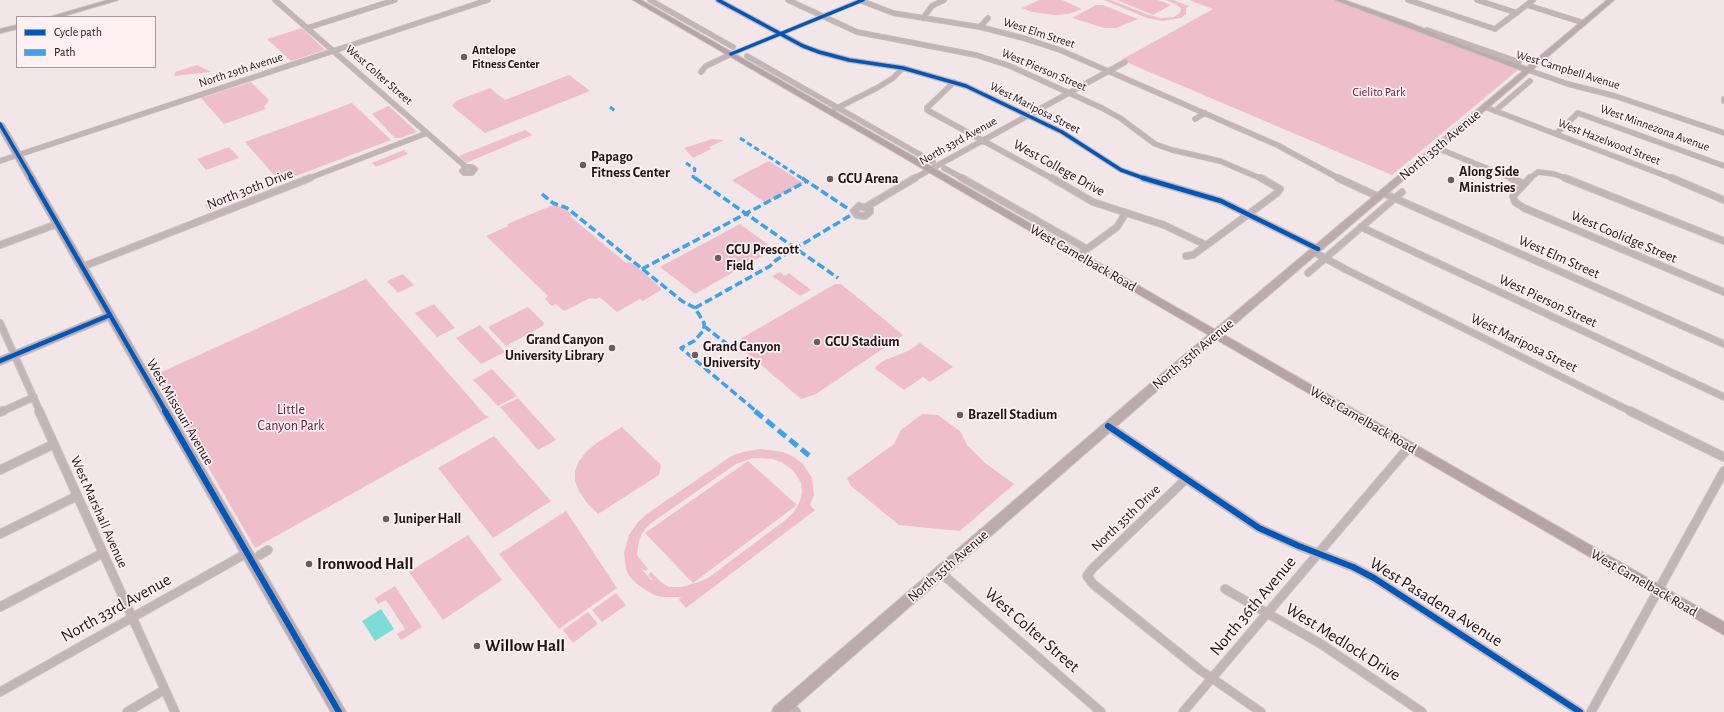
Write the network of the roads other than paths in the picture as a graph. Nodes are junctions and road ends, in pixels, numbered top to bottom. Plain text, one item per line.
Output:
1 (275, 0) edge
2 (395, 0) edge
3 (488, 0) edge
4 (636, 0) edge
5 (650, 0) edge
6 (718, 0) edge
7 (788, 0) edge
8 (861, 0) edge
9 (944, 0) edge
10 (1338, 0) edge
11 (1408, 0) edge
12 (1477, 0) edge
13 (1533, 0) edge
14 (1611, 0) edge
15 (110, 1) edge
16 (1527, 5) junction
17 (1517, 13) junction
18 (57, 16) edge
19 (680, 17) junction
20 (822, 17) junction
21 (923, 18) junction
22 (988, 18) dead end
23 (672, 20) junction
24 (1584, 23) junction
25 (1408, 24) junction
26 (16, 27) edge
27 (980, 27) junction
28 (307, 28) junction
29 (0, 31) edge
30 (781, 34) junction
31 (334, 51) junction
32 (732, 51) junction
33 (747, 56) dead end
34 (1125, 62) dead end
35 (1519, 62) dead end
36 (903, 68) junction
37 (1528, 70) junction
38 (1109, 71) junction
39 (701, 72) dead end
40 (782, 80) junction
41 (1530, 81) dead end
42 (954, 82) junction
43 (1070, 92) junction
44 (1485, 107) junction
45 (834, 110) junction
46 (1495, 111) junction
47 (1205, 113) junction
48 (1028, 115) junction
49 (1195, 119) dead end
50 (0, 124) edge
51 (427, 133) junction
52 (1724, 133) edge
53 (1556, 134) junction
54 (886, 135) junction
55 (878, 139) junction
56 (984, 140) junction
57 (1437, 148) junction
58 (18, 155) junction
59 (0, 161) edge
60 (932, 166) junction
61 (1724, 166) edge
62 (466, 168) dead end
63 (944, 168) dead end
64 (1524, 184) junction
65 (1402, 192) dead end
66 (1381, 195) junction
67 (1395, 198) junction
68 (1724, 200) edge
69 (866, 207) dead end
70 (1006, 209) junction
71 (1125, 214) junction
72 (1249, 214) junction
73 (57, 224) junction
74 (1361, 227) junction
75 (1724, 241) edge
76 (0, 245) edge
77 (1206, 245) junction
78 (1316, 250) junction
79 (1083, 252) junction
80 (1186, 256) dead end
81 (1325, 258) junction
82 (82, 267) junction
83 (1308, 272) dead end
84 (1724, 292) edge
85 (109, 313) junction
86 (0, 323) edge
87 (1215, 335) junction
88 (1724, 344) edge
89 (14, 353) junction
90 (0, 356) edge
91 (0, 361) edge
92 (34, 397) junction
93 (1724, 397) edge
94 (0, 412) edge
95 (1108, 426) junction
96 (54, 444) junction
97 (1409, 447) junction
98 (1724, 457) edge
99 (0, 470) edge
100 (1724, 471) edge
101 (1186, 479) junction
102 (77, 496) junction
103 (0, 534) edge
104 (268, 550) dead end
105 (103, 553) junction
106 (247, 553) junction
107 (1319, 553) junction
108 (260, 555) dead end
109 (941, 572) junction
110 (1225, 590) dead end
111 (1657, 590) junction
112 (0, 606) edge
113 (1268, 613) junction
114 (132, 618) junction
115 (1724, 629) edge
116 (1212, 679) junction
117 (164, 690) junction
118 (0, 692) edge
119 (788, 709) edge
120 (127, 712) edge
121 (174, 712) edge
122 (339, 712) edge
123 (1101, 712) edge
124 (1183, 712) edge
125 (1261, 712) edge
126 (1422, 712) edge
127 (1580, 712) edge
128 (1591, 712) edge

1 - 28 street, West Colter Street
2 - 28 street
3 - 31 street, North 29th Avenue
4 - 23 main road, West Camelback Road
5 - 19 street, West Camelback Road
6 - 30 street, West Mariposa Street
7 - 20 street, West Pierson Street
8 - 20 main road
8 - 21 street, West Elm Street
9 - 21 street
10 - 25 main road, West Campbell Avenue
11 - 17 street
12 - 17 street
13 - 16 street
14 - 24 main road, North 35th Avenue
15 - 18 main road
16 - 17 street
16 - 24 street
19 - 23 street
19 - 32 street, West Camelback Road
20 - 30 main road
20 - 43 street, West Pierson Street
21 - 27 street, West Elm Street
22 - 27 street
23 - 32 main road, West Camelback Road
24 - 37 main road, North 35th Avenue
25 - 35 street, West Campbell Avenue
25 - 37 main road, West Campbell Avenue
26 - 29 main road
27 - 38 street, West Elm Street
28 - 31 street, West Colter Street
30 - 32 main road
30 - 36 street, West Mariposa Street
31 - 51 street, West Colter Street
31 - 58 street, North 29th Avenue
32 - 39 street
32 - 40 main road, West Camelback Road
33 - 40 street, West Camelback Road
34 - 38 street, North 33rd Avenue
36 - 42 street, West Mariposa Street
36 - 45 street
37 - 44 main road, North 35th Avenue
37 - 52 street, West Campbell Avenue
38 - 43 street, North 33rd Avenue
38 - 47 street, West Elm Street
40 - 45 main road, West Camelback Road
41 - 46 street
42 - 48 street, West Mariposa Street
42 - 56 street, West College Drive
43 - 48 street, North 33rd Avenue
43 - 72 street, West Pierson Street
44 - 46 street, West Hazelwood Street
44 - 57 main road, North 35th Avenue
45 - 54 street, West Camelback Road
45 - 55 main road, West Camelback Road
46 - 53 street, West Hazelwood Street
47 - 49 street
47 - 66 street, West Elm Street
48 - 56 street, North 33rd Avenue
48 - 72 street, West Mariposa Street
50 - 58 main road, West Missouri Avenue
51 - 62 street, West Colter Street
51 - 82 street, North 30th Drive
53 - 61 street, West Minnezona Avenue
53 - 68 street, West Hazelwood Street
54 - 55 street
54 - 60 street, West Camelback Road
55 - 60 main road, West Camelback Road
56 - 60 street, North 33rd Avenue
56 - 71 street, West College Drive
57 - 64 street
57 - 66 main road, North 35th Avenue
58 - 59 street, North 29th Avenue
58 - 73 main road, West Missouri Avenue
60 - 69 street, North 33rd Avenue
60 - 70 main road, West Camelback Road
63 - 70 street, West Camelback Road
64 - 75 street
64 - 84 street, West Coolidge Street
65 - 67 street, North 35th Avenue
66 - 67 street, West Elm Street
66 - 78 main road, North 35th Avenue
67 - 74 street, North 35th Avenue
67 - 88 street, West Elm Street
70 - 79 main road, West Camelback Road
71 - 77 street, West College Drive
71 - 79 street
72 - 77 street
72 - 78 street, West Mariposa Street
73 - 76 street
73 - 82 main road, West Missouri Avenue
74 - 81 street, North 35th Avenue
74 - 93 street, West Pierson Street
77 - 80 street
78 - 81 street, West Mariposa Street
78 - 87 main road, North 35th Avenue
79 - 87 main road, West Camelback Road
81 - 83 street, North 35th Avenue
81 - 98 street, West Mariposa Street
82 - 85 main road, West Missouri Avenue
85 - 89 main road
85 - 106 main road, West Missouri Avenue
86 - 89 street, West Marshall Avenue
87 - 95 main road, North 35th Avenue
87 - 97 main road, West Camelback Road
89 - 90 main road
89 - 91 main road
89 - 92 street, West Marshall Avenue
92 - 94 street
92 - 96 street, West Marshall Avenue
95 - 101 street, West Pasadena Avenue
95 - 109 main road, North 35th Avenue
96 - 99 street
96 - 102 street, West Marshall Avenue
97 - 107 street, North 36th Avenue
97 - 111 main road, West Camelback Road
100 - 111 street
101 - 107 street, West Pasadena Avenue
101 - 116 street, North 35th Drive
102 - 103 street
102 - 105 street, West Marshall Avenue
104 - 108 street
105 - 112 street
105 - 114 street, West Marshall Avenue
106 - 114 street, North 33rd Avenue
106 - 122 main road, West Missouri Avenue
107 - 113 street, North 36th Avenue
107 - 127 street, West Pasadena Avenue
109 - 119 main road, North 35th Avenue
109 - 123 street, West Colter Street
110 - 113 street, West Medlock Drive
111 - 115 main road, West Camelback Road
111 - 128 street
113 - 116 street, North 36th Avenue
113 - 126 street, West Medlock Drive
114 - 117 street, West Marshall Avenue
114 - 118 street, North 33rd Avenue
116 - 124 street, North 36th Avenue
116 - 125 street
117 - 120 street
117 - 121 street, West Marshall Avenue

